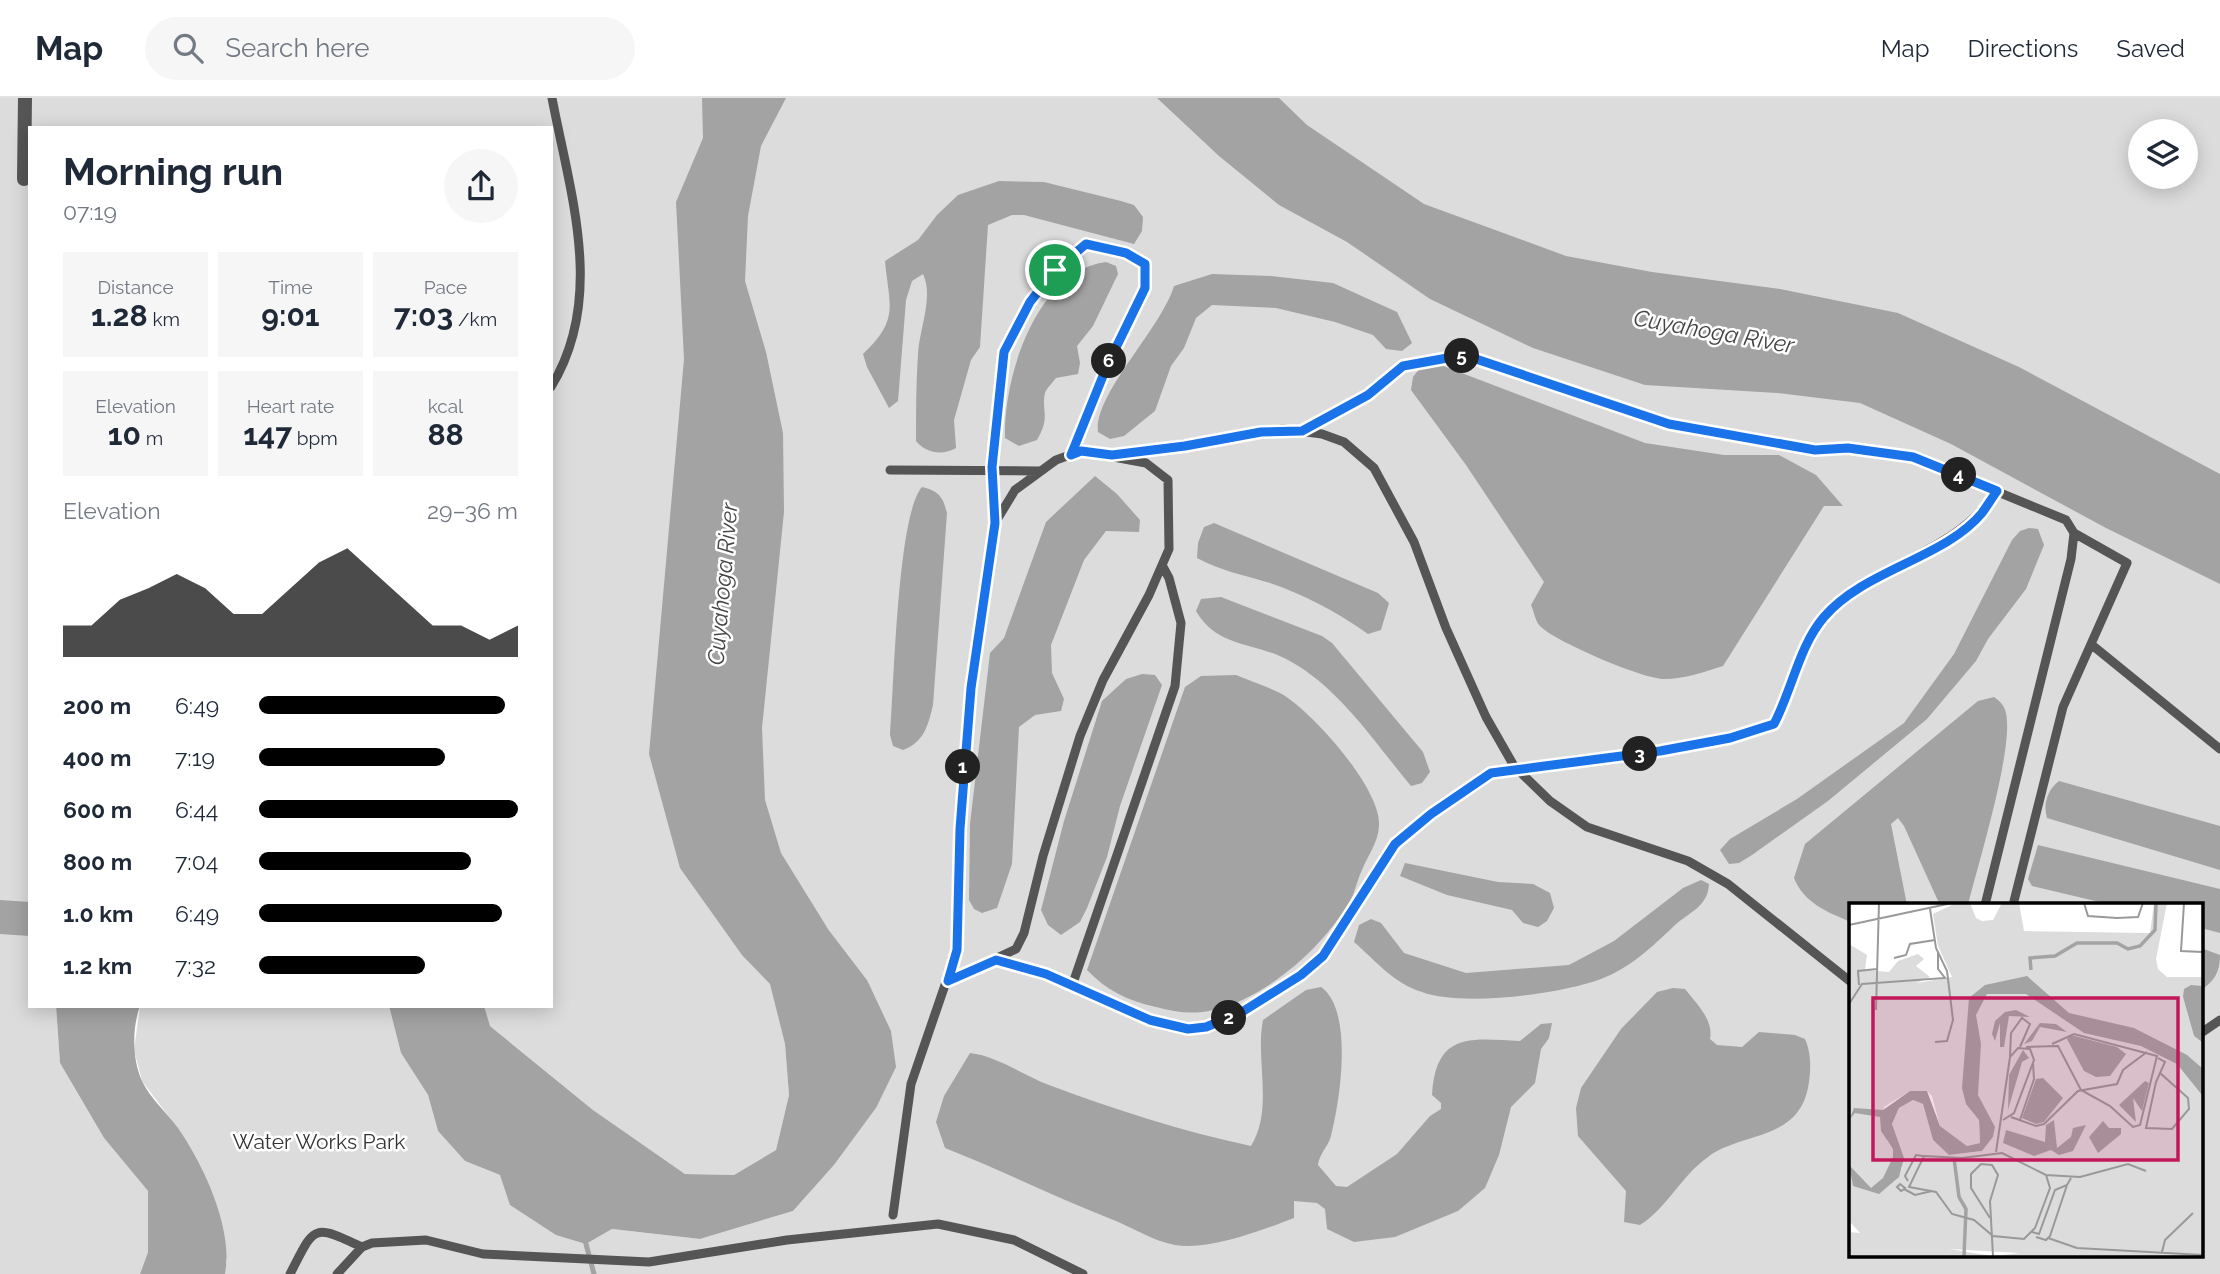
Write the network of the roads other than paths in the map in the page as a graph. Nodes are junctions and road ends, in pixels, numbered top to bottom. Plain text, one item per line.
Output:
1 (25, 98) edge
2 (552, 98) edge
3 (24, 179) dead end
4 (553, 383) edge
5 (1302, 431) junction
6 (1071, 455) junction
7 (1112, 455) junction
8 (890, 470) dead end
9 (993, 470) junction
10 (1039, 471) junction
11 (1997, 491) junction
12 (995, 523) junction
13 (2074, 533) junction
14 (1162, 565) junction
15 (2092, 645) junction
16 (2220, 749) edge
17 (1518, 770) junction
18 (1985, 903) edge
19 (2013, 903) edge
20 (996, 960) junction
21 (1849, 980) edge
22 (948, 981) junction
23 (1072, 986) junction
24 (2220, 1020) edge
25 (2202, 1032) edge
26 (893, 1215) dead end
27 (362, 1247) junction
28 (290, 1274) edge
29 (337, 1274) edge
30 (1083, 1274) edge

1 - 3 street
2 - 4 lane
5 - 7 lane
5 - 11 lane
5 - 17 lane
6 - 7 lane
6 - 9 lane
6 - 10 lane
7 - 14 lane
8 - 9 lane
9 - 10 lane
9 - 12 lane
10 - 12 lane
11 - 13 lane
11 - 17 lane
12 - 22 lane
13 - 15 lane
13 - 18 lane
14 - 20 lane
14 - 23 lane
15 - 16 lane
15 - 19 lane
17 - 21 lane
17 - 23 lane
20 - 22 lane
20 - 23 lane
22 - 26 lane
24 - 25 lane
27 - 28 lane
27 - 29 lane
27 - 30 lane

